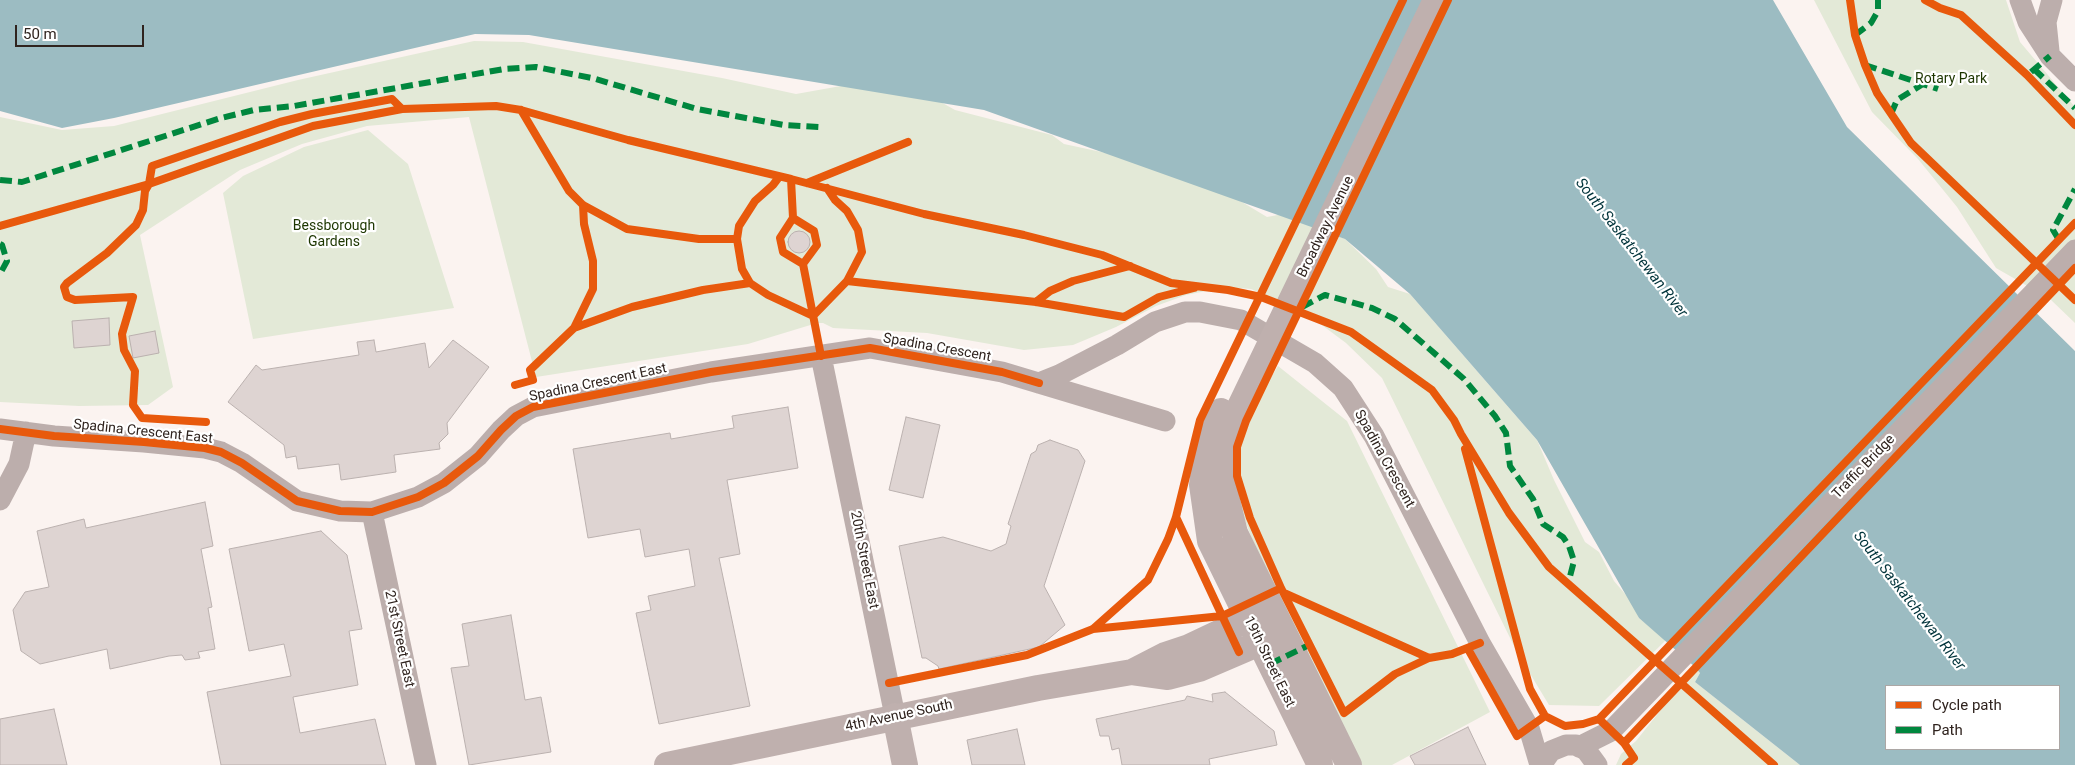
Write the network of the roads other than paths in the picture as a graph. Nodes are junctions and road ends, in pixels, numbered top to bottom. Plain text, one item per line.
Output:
1 (1417, 0) edge
2 (1436, 0) edge
3 (2020, 0) edge
4 (2052, 0) edge
5 (2050, 56) junction
6 (2075, 80) edge
7 (2075, 250) edge
8 (821, 356) junction
9 (711, 372) joint
10 (1039, 383) junction
11 (1229, 413) junction
12 (1165, 421) dead end
13 (0, 429) edge
14 (26, 432) junction
15 (1216, 449) junction
16 (0, 500) edge
17 (372, 512) junction
18 (1272, 608) junction
19 (1248, 619) junction
20 (1284, 632) junction
21 (1260, 643) junction
22 (1132, 672) junction
23 (896, 716) junction
24 (1530, 728) junction
25 (1611, 731) junction
26 (1573, 746) junction
27 (426, 765) edge
28 (666, 765) edge
29 (906, 765) edge
30 (1320, 765) edge
31 (1349, 765) edge
32 (1540, 765) edge
33 (1598, 765) edge

1 - 11 main road, Broadway Avenue
2 - 11 main road, Broadway Avenue
3 - 5 street
4 - 5 street
5 - 6 street
7 - 25 street, Traffic Bridge
8 - 9 street, Spadina Crescent
8 - 10 street, Spadina Crescent
8 - 23 street, 20th Street East
9 - 17 street, Spadina Crescent East
10 - 12 street, Spadina Crescent
10 - 24 street, Spadina Crescent
11 - 15 main road, Broadway Avenue
13 - 14 street, Spadina Crescent East
14 - 16 street
14 - 17 street, Spadina Crescent East
15 - 18 main road, 19th Street East
15 - 19 main road, 19th Street East
17 - 27 street, 21st Street East
18 - 19 main road, 4th Avenue South
18 - 20 main road, 19th Street East
19 - 21 main road, 19th Street East
19 - 22 main road, 4th Avenue South
20 - 21 main road, 4th Avenue South
20 - 31 main road, 19th Street East
21 - 22 main road, 4th Avenue South
21 - 30 main road, 19th Street East
22 - 23 main road, 4th Avenue South
23 - 28 main road, 4th Avenue South
23 - 29 main road, 20th Street East
24 - 26 street
24 - 32 street, Spadina Crescent
25 - 26 street
25 - 33 street
26 - 32 street
26 - 33 street

